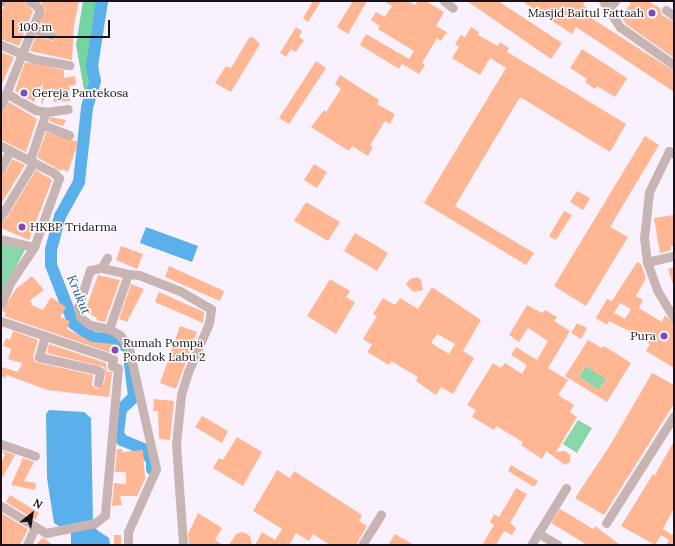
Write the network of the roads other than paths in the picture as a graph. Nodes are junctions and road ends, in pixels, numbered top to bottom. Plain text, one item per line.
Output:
1 (30, 1) edge
2 (444, 1) edge
3 (615, 1) edge
4 (606, 4) edge
5 (454, 8) dead end
6 (666, 10) dead end
7 (674, 16) edge
8 (33, 29) junction
9 (51, 35) dead end
10 (1, 45) edge
11 (24, 55) junction
12 (68, 65) dead end
13 (674, 65) edge
14 (6, 93) junction
15 (1, 106) edge
16 (68, 109) dead end
17 (46, 112) junction
18 (43, 125) junction
19 (69, 135) dead end
20 (1, 146) edge
21 (10, 150) junction
22 (674, 154) edge
23 (32, 161) junction
24 (1, 168) edge
25 (1, 216) edge
26 (1, 239) edge
27 (34, 247) junction
28 (674, 256) edge
29 (107, 258) dead end
30 (647, 262) junction
31 (102, 268) junction
32 (128, 274) junction
33 (1, 304) edge
34 (674, 318) edge
35 (1, 321) edge
36 (109, 329) junction
37 (45, 336) junction
38 (98, 383) dead end
39 (674, 416) edge
40 (1, 444) edge
41 (35, 456) dead end
42 (566, 488) dead end
43 (1, 506) edge
44 (381, 515) dead end
45 (606, 523) dead end
46 (35, 527) junction
47 (538, 533) junction
48 (533, 544) edge
49 (27, 545) edge
50 (128, 545) edge
51 (183, 545) edge
52 (362, 545) edge
53 (558, 545) edge

1 - 8 street
2 - 5 street
3 - 4 street
4 - 13 street
6 - 7 street
8 - 9 street
8 - 11 street
10 - 11 street
11 - 12 street
11 - 14 street
14 - 15 street
14 - 17 street
16 - 17 street
17 - 18 street
18 - 19 street
18 - 23 street
20 - 21 street
21 - 23 street
21 - 24 street
22 - 30 street
23 - 25 street
23 - 27 street
26 - 27 street
27 - 33 street
28 - 30 street
29 - 31 street
30 - 34 street
31 - 32 street
31 - 36 street
32 - 36 street
32 - 51 street
35 - 37 street
36 - 50 street
37 - 38 street
37 - 46 street
39 - 45 street
40 - 41 street
42 - 47 street
43 - 46 street
44 - 52 street
46 - 49 street
47 - 48 street
47 - 53 street

